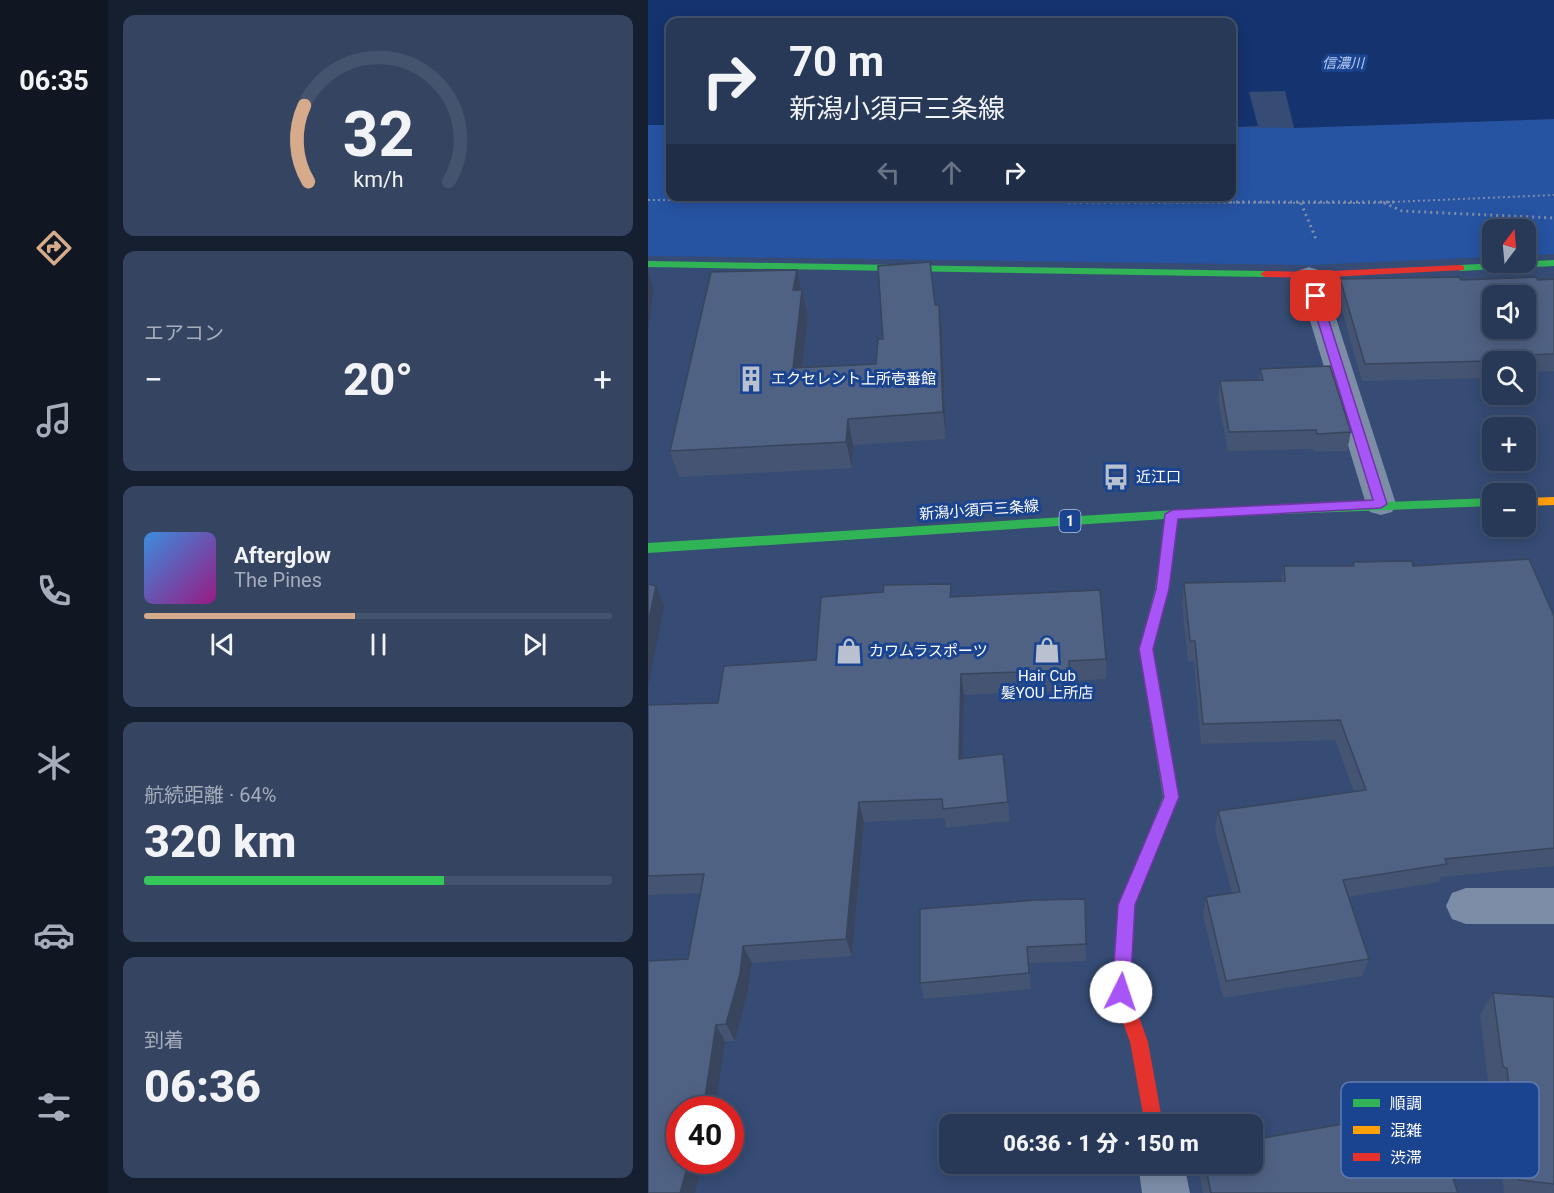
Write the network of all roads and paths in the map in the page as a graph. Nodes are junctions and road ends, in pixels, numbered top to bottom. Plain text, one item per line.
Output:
1 (1554, 195) edge
2 (648, 200) edge
3 (666, 200) edge
4 (866, 201) edge
5 (1384, 202) junction
6 (1302, 203) junction
7 (1554, 218) edge
8 (1310, 225) dead end
9 (1554, 263) edge
10 (648, 264) edge
11 (1309, 275) junction
12 (1554, 501) edge
13 (1482, 502) edge
14 (1536, 502) edge
15 (1381, 504) junction
16 (1172, 514) junction
17 (648, 548) edge
18 (1466, 906) dead end
19 (1554, 906) edge
20 (1152, 1114) edge
21 (1163, 1174) edge
22 (1167, 1193) edge

1 - 5 path
2 - 3 path
4 - 6 path
5 - 6 path
5 - 7 path
6 - 8 path
9 - 11 street
10 - 11 street
11 - 15 street
12 - 14 street
13 - 15 street, 新潟小須戸三条線 / 1
15 - 16 street, 新潟小須戸三条線 / 1
16 - 17 street, 新潟小須戸三条線 / 1
16 - 20 street
18 - 19 street
21 - 22 street

